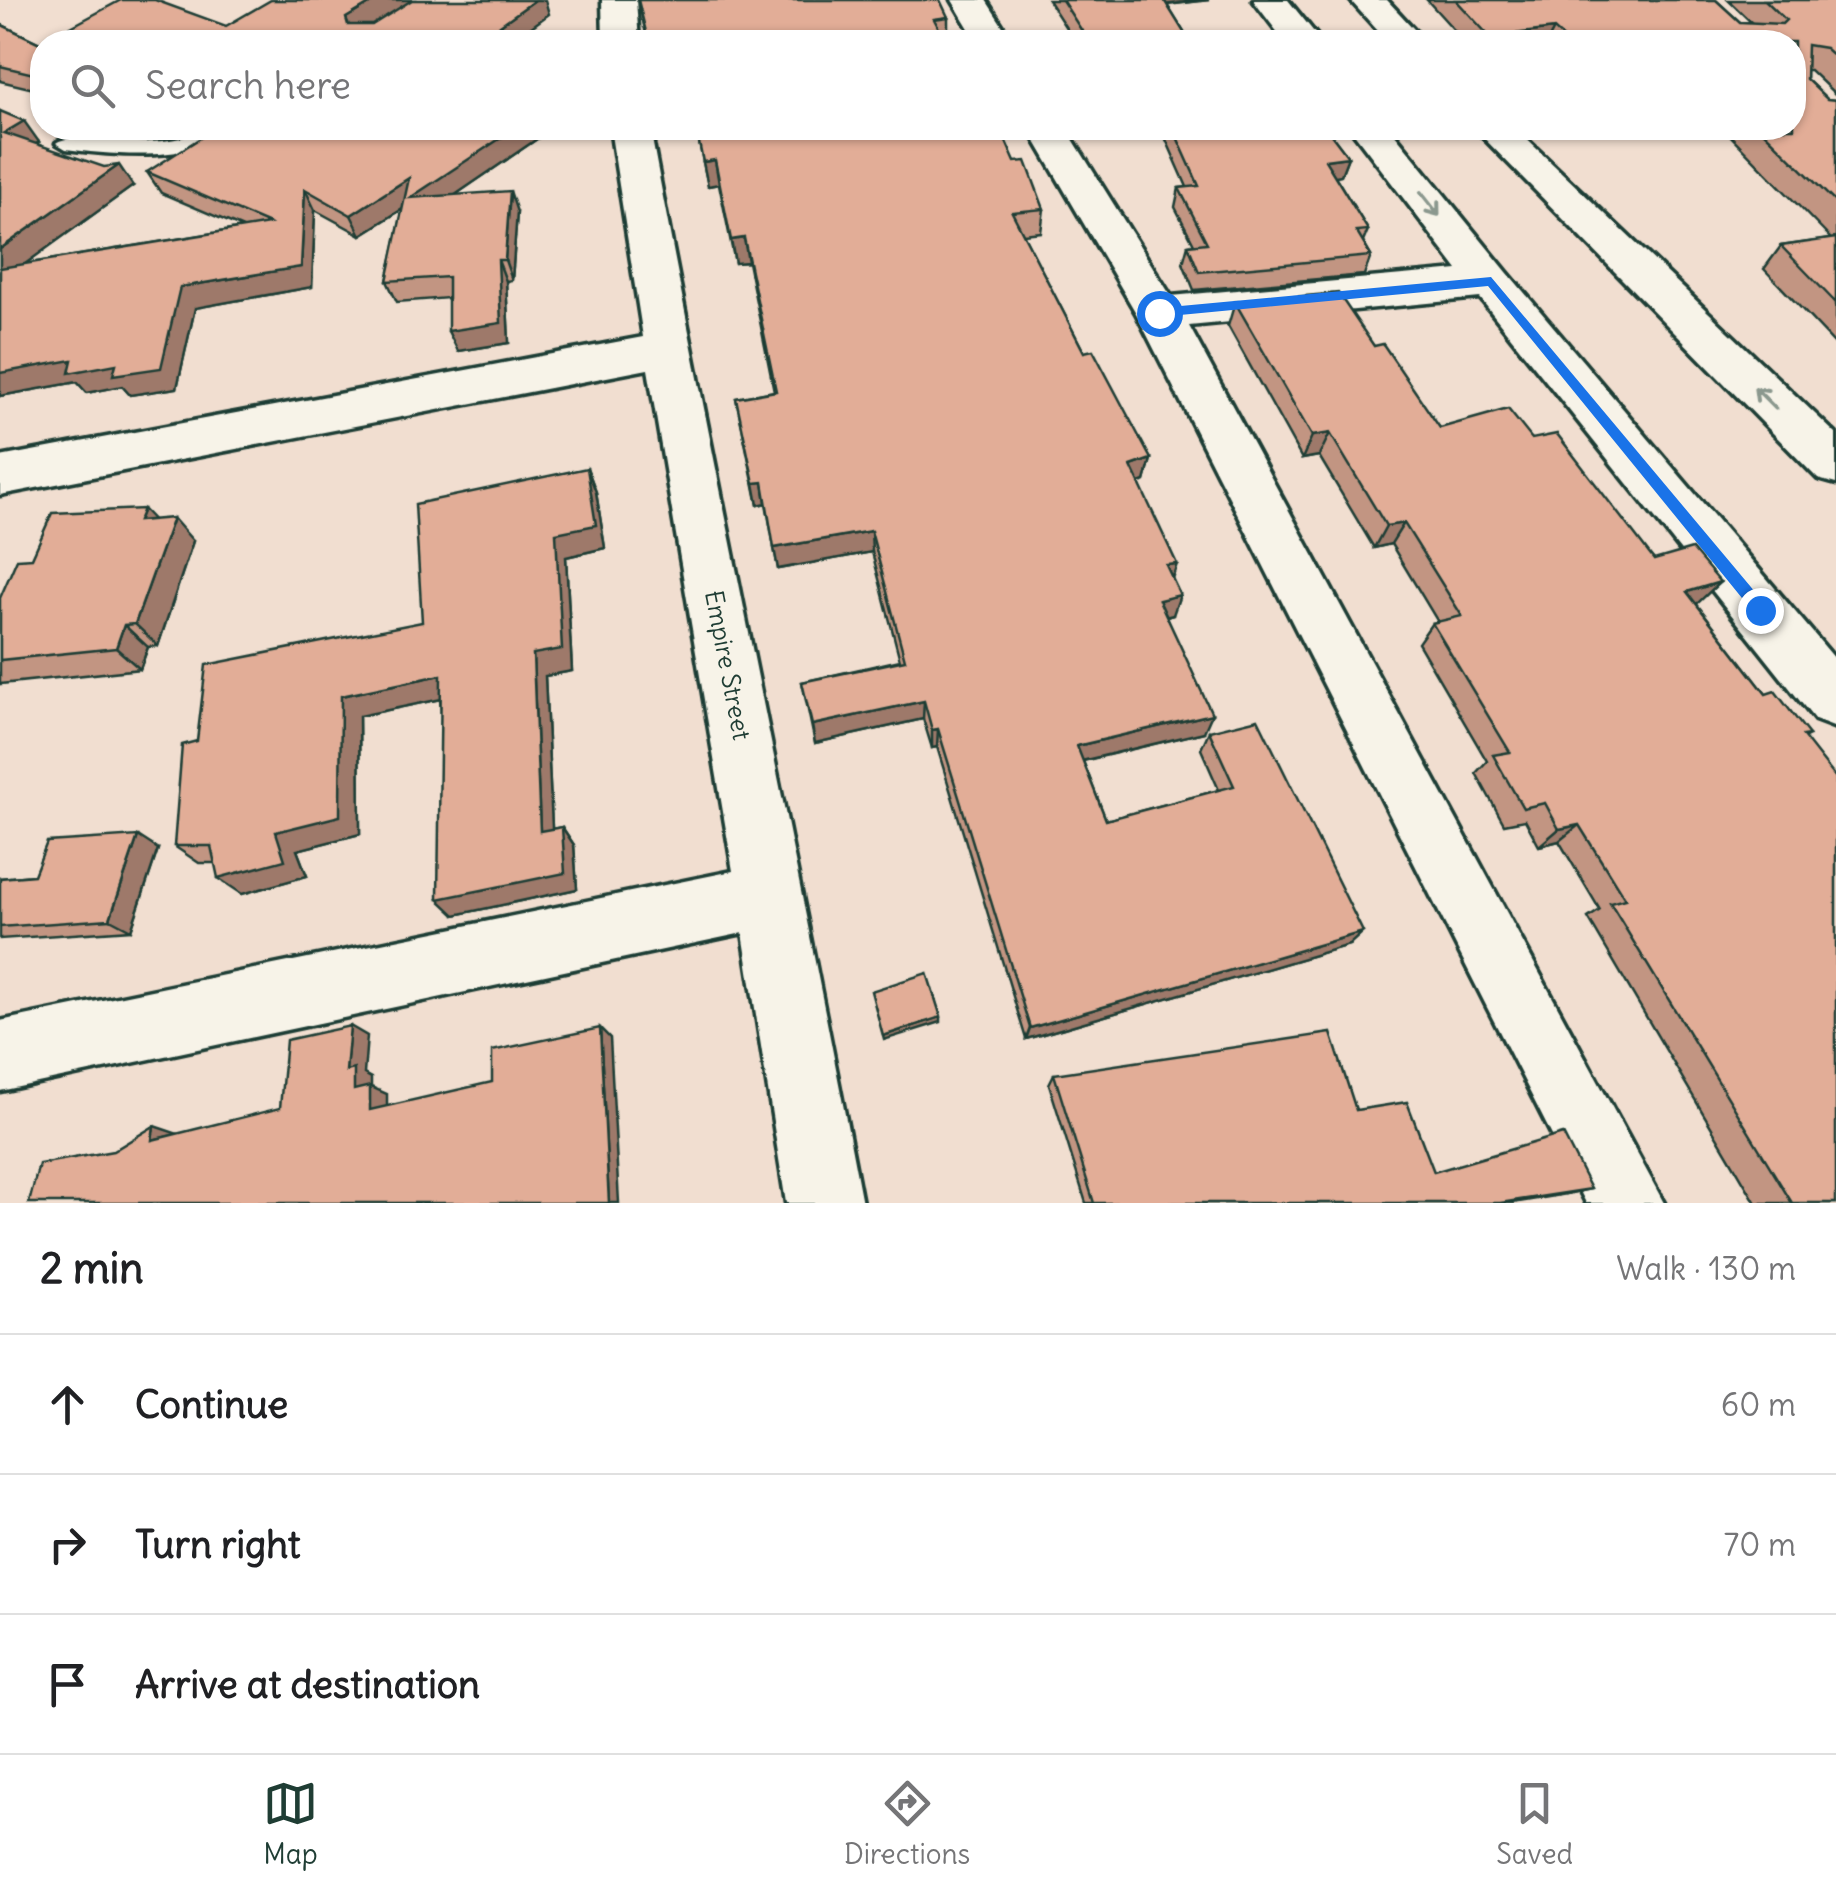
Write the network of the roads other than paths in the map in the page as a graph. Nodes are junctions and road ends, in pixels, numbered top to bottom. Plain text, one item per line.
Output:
1 (619, 0) edge
2 (969, 0) edge
3 (1270, 0) edge
4 (1367, 0) edge
5 (620, 30) edge
6 (988, 30) edge
7 (1294, 30) edge
8 (1396, 30) edge
9 (185, 140) edge
10 (632, 140) edge
11 (1054, 140) edge
12 (1379, 140) edge
13 (1505, 140) edge
14 (66, 142) dead end
15 (1491, 282) junction
16 (1159, 313) junction
17 (666, 349) junction
18 (1836, 465) edge
19 (0, 476) edge
20 (1836, 702) edge
21 (772, 896) junction
22 (0, 1056) edge
23 (824, 1203) edge
24 (1626, 1203) edge

1 - 5 street
2 - 6 street
3 - 7 street
4 - 8 street
9 - 14 lane
10 - 17 street, Empire Street
11 - 16 street
12 -> 15 street
18 -> 13 street
15 - 16 street
15 - 20 street
16 - 24 street
17 - 19 street
17 - 21 street, Empire Street
21 - 22 street
21 - 23 street, Empire Street

